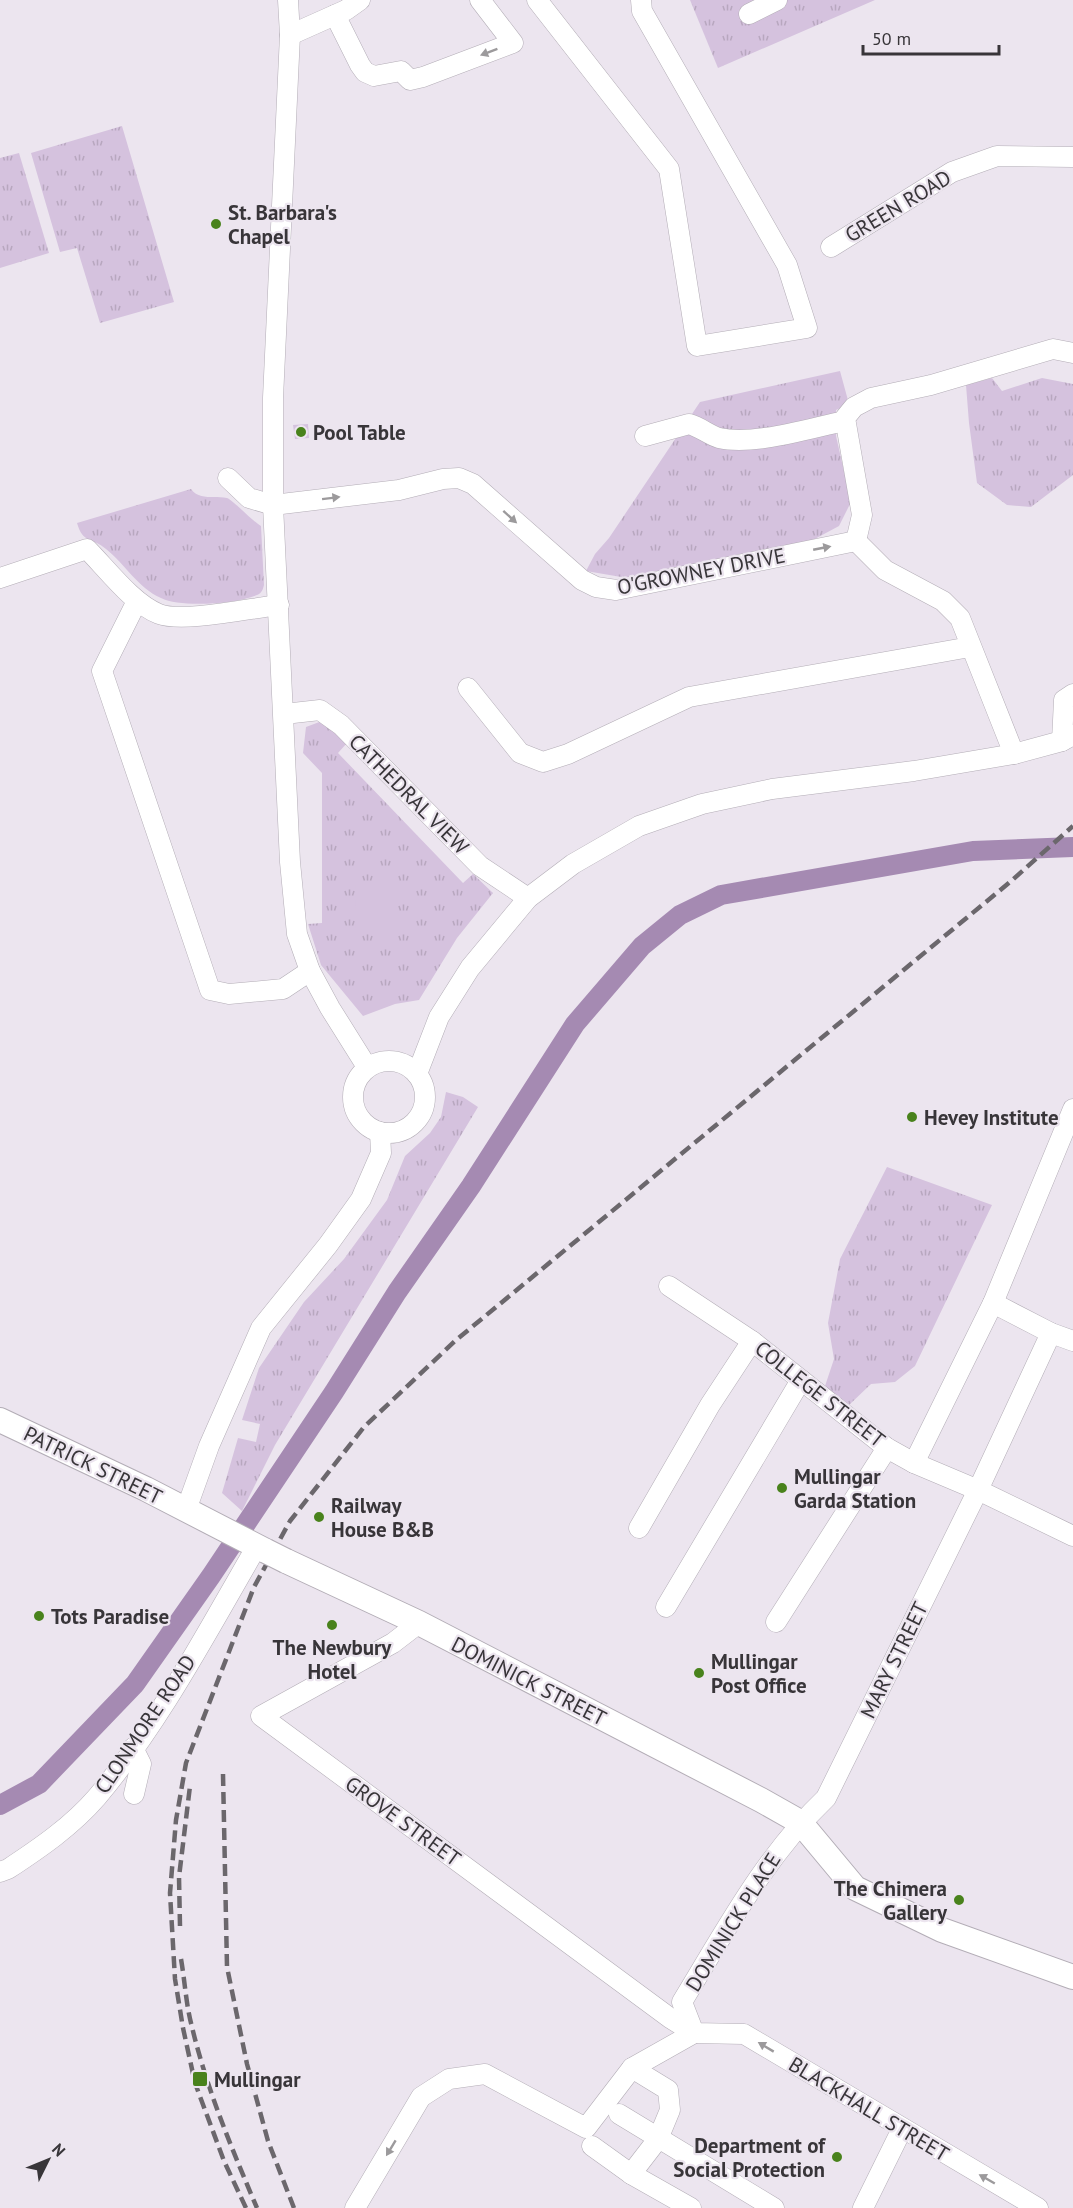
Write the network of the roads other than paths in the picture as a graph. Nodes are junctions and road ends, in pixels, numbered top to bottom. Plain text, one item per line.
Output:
1 (288, 0) edge
2 (360, 0) edge
3 (480, 0) edge
4 (537, 0) edge
5 (641, 0) edge
6 (777, 0) edge
7 (749, 14) dead end
8 (335, 15) junction
9 (290, 35) junction
10 (1073, 157) edge
11 (831, 247) dead end
12 (1073, 353) edge
13 (845, 421) junction
14 (645, 436) dead end
15 (228, 477) dead end
16 (273, 505) junction
17 (856, 541) junction
18 (0, 578) edge
19 (137, 601) junction
20 (279, 605) junction
21 (970, 647) junction
22 (468, 688) dead end
23 (1073, 694) edge
24 (284, 714) junction
25 (1060, 740) edge
26 (1014, 754) junction
27 (528, 898) junction
28 (310, 971) junction
29 (367, 1067) junction
30 (417, 1074) junction
31 (1073, 1108) edge
32 (380, 1132) junction
33 (669, 1286) dead end
34 (993, 1303) junction
35 (1051, 1334) junction
36 (752, 1341) junction
37 (1073, 1341) edge
38 (801, 1380) junction
39 (0, 1420) edge
40 (887, 1448) junction
41 (914, 1463) junction
42 (978, 1490) junction
43 (186, 1510) junction
44 (639, 1528) dead end
45 (1073, 1536) edge
46 (266, 1551) junction
47 (666, 1607) dead end
48 (776, 1622) dead end
49 (419, 1623) junction
50 (133, 1748) junction
51 (134, 1794) dead end
52 (800, 1822) junction
53 (0, 1872) edge
54 (1073, 1977) edge
55 (694, 2033) junction
56 (632, 2068) junction
57 (619, 2114) dead end
58 (902, 2129) junction
59 (658, 2139) junction
60 (592, 2146) dead end
61 (631, 2174) junction
62 (355, 2208) edge
63 (691, 2208) edge
64 (774, 2208) edge
65 (863, 2208) edge
66 (1038, 2208) edge

1 - 9 street
2 - 8 street
3 -> 8 street
4 - 5 street
6 - 7 street
8 - 9 street
9 - 16 street
10 - 11 street, GREEN ROAD
12 - 13 street
13 - 14 street
13 - 17 street
15 - 16 street
16 -> 17 street, O'GROWNEY DRIVE
16 - 20 street
17 - 21 street
18 - 19 street
19 - 20 street
19 - 28 street
20 - 24 street
21 - 22 street
21 - 26 street
23 - 25 street
24 - 27 street, CATHEDRAL VIEW
24 - 28 street
25 - 26 street
26 - 27 street
27 - 30 street
28 - 29 street
29 - 30 street
29 - 32 street
30 - 32 street
31 - 34 street
32 - 43 street
33 - 36 street, COLLEGE STREET
34 - 35 street
34 - 41 street
35 - 37 street
35 - 42 street, MARY STREET
36 - 38 street, COLLEGE STREET
36 - 44 street
38 - 40 street, COLLEGE STREET
38 - 47 street
39 - 43 main road, PATRICK STREET
40 - 41 street, COLLEGE STREET
40 - 48 street
41 - 42 street, COLLEGE STREET
42 - 45 street, COLLEGE STREET
42 - 52 street, MARY STREET
43 - 46 main road, DOMINICK STREET
46 - 49 main road, DOMINICK STREET
46 - 50 street, CLONMORE ROAD
49 - 52 main road, DOMINICK STREET
49 - 55 street, GROVE STREET
50 - 51 street
50 - 53 street, CLONMORE ROAD
52 - 54 main road
52 - 55 street, DOMINICK PLACE
55 - 56 street
58 -> 55 street, BLACKHALL STREET
56 - 59 street
56 -> 62 street
57 - 59 street
58 - 65 street
66 -> 58 street, BLACKHALL STREET
59 - 61 street
59 - 64 street
60 - 61 street
61 - 63 street

